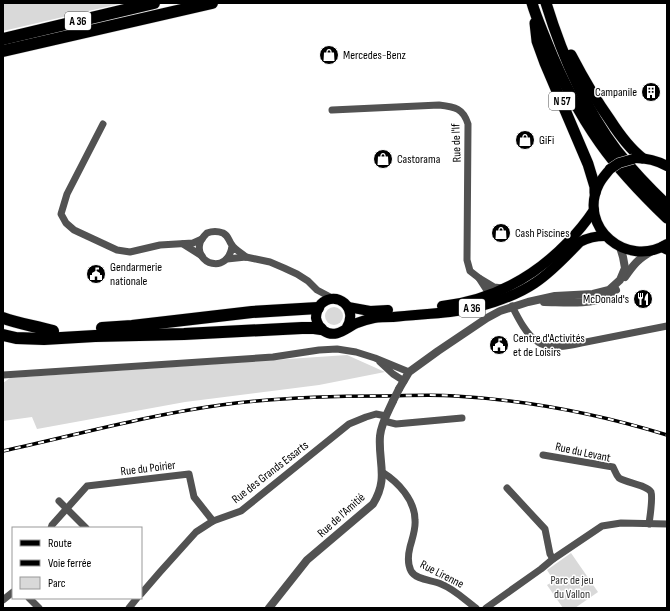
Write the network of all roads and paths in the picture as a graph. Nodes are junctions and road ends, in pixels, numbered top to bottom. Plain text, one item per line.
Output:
1 (154, 3) edge
2 (212, 3) edge
3 (547, 3) edge
4 (532, 6) edge
5 (3, 38) edge
6 (37, 44) junction
7 (3, 51) edge
8 (3, 59) edge
9 (332, 110) dead end
10 (102, 124) dead end
11 (638, 158) junction
12 (664, 163) edge
13 (595, 193) junction
14 (667, 204) edge
15 (594, 210) junction
16 (667, 218) edge
17 (605, 236) junction
18 (202, 239) junction
19 (183, 244) junction
20 (232, 246) junction
21 (666, 246) edge
22 (620, 247) junction
23 (652, 251) junction
24 (202, 256) junction
25 (246, 257) junction
26 (228, 259) junction
27 (479, 278) junction
28 (317, 290) junction
29 (509, 292) junction
30 (490, 295) junction
31 (334, 299) junction
32 (528, 302) junction
33 (320, 306) junction
34 (512, 306) junction
35 (348, 307) junction
36 (3, 318) edge
37 (667, 326) edge
38 (346, 328) junction
39 (3, 329) edge
40 (321, 329) junction
41 (53, 331) junction
42 (3, 335) edge
43 (375, 358) junction
44 (409, 372) junction
45 (3, 375) edge
46 (404, 381) junction
47 (462, 418) dead end
48 (385, 419) junction
49 (542, 455) dead end
50 (382, 472) junction
51 (507, 488) dead end
52 (59, 501) dead end
53 (66, 509) junction
54 (213, 520) junction
55 (649, 524) junction
56 (667, 524) edge
57 (51, 527) edge
58 (85, 527) edge
59 (553, 559) junction
60 (12, 593) edge
61 (142, 593) edge
62 (30, 599) edge
63 (136, 599) edge
64 (3, 600) edge
65 (39, 608) edge
66 (129, 608) edge
67 (269, 608) edge
68 (476, 608) edge
69 (486, 608) edge

1 - 5 highway, A 36
2 - 6 highway, A 36
3 - 11 highway, N 57
3 - 14 highway, N 57
4 - 13 highway, N 57
4 - 16 highway, N 57
6 - 7 highway, A 36
6 - 8 highway, A 36
9 - 27 street, Rue de l'If
10 - 19 street
11 - 12 main road
11 - 13 main road, N 57, bridge
13 - 15 main road, N 57
15 - 17 main road, N 57
15 - 29 main road, A 36
17 - 22 main road, N 57
17 - 29 main road, A 36
18 - 19 street
18 - 20 street
18 - 24 street
19 - 24 street
20 - 25 street
20 - 26 street
21 - 23 main road, N 57
22 - 23 main road, N 57
22 - 32 street, Rue de l'Amitié
23 - 32 street, Rue de l'Amitié
24 - 26 street
25 - 26 street
25 - 28 street
27 - 29 street
27 - 30 street
28 - 31 street
28 - 33 street
29 - 30 main road, A 36
29 - 38 main road, A 36
30 - 35 main road, A 36
31 - 33 main road
31 - 35 main road, A 36
32 - 34 street, Rue de l'Amitié
33 - 40 main road
33 - 41 highway
34 - 37 street
34 - 44 street, Rue de l'Amitié
35 - 38 main road
36 - 41 highway
38 - 40 main road, A 36
39 - 41 highway
40 - 42 highway, A 36
43 - 44 street
43 - 45 street
43 - 46 street
44 - 46 street, Rue de l'Amitié
46 - 48 street, Rue de l'Amitié, bridge
47 - 48 street
48 - 50 street, Rue de l'Amitié
48 - 54 street, Rue des Grands Essarts
49 - 55 street, Rue du Levant
50 - 67 street, Rue de l'Amitié
50 - 68 street, Rue Lirenne
51 - 59 street
52 - 53 street
53 - 54 street, Rue du Poirier
53 - 57 street, Rue du Poirier
53 - 58 street
54 - 61 street, Rue des Grands Essarts
55 - 56 street
55 - 59 street
59 - 69 street
60 - 64 street
62 - 65 street
63 - 66 street

